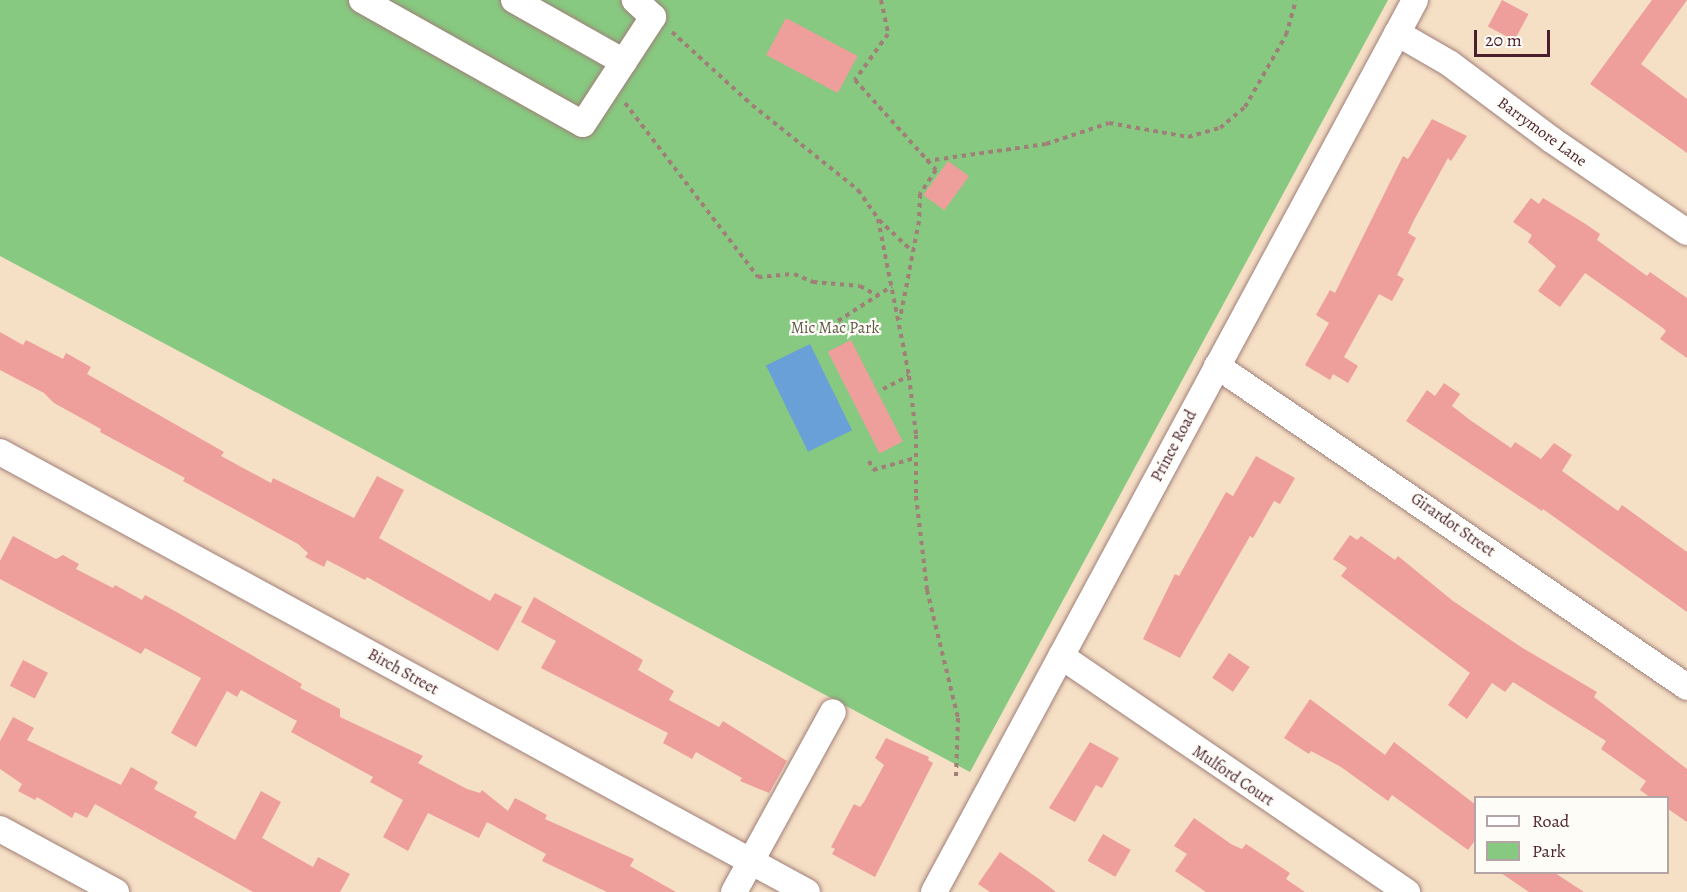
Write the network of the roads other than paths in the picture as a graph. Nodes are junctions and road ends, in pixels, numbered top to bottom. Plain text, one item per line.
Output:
1 (362, 0) edge
2 (514, 0) edge
3 (1415, 0) edge
4 (644, 8) edge
5 (1397, 33) junction
6 (624, 62) junction
7 (1687, 232) edge
8 (1217, 366) junction
9 (0, 452) edge
10 (1061, 656) junction
11 (1687, 687) edge
12 (833, 712) dead end
13 (0, 829) edge
14 (751, 862) junction
15 (116, 892) edge
16 (734, 892) edge
17 (807, 892) edge
18 (934, 892) edge
19 (1407, 892) edge

1 - 6 street
2 - 6 street
3 - 5 street, Prince Road
4 - 6 street
5 - 7 street, Barrymore Lane
5 - 8 street, Prince Road
8 - 10 street, Prince Road
8 - 11 street, Girardot Street
9 - 14 street, Birch Street
10 - 18 street, Prince Road
10 - 19 street, Mulford Court
12 - 14 street
13 - 15 street
14 - 16 street
14 - 17 street, Birch Street

